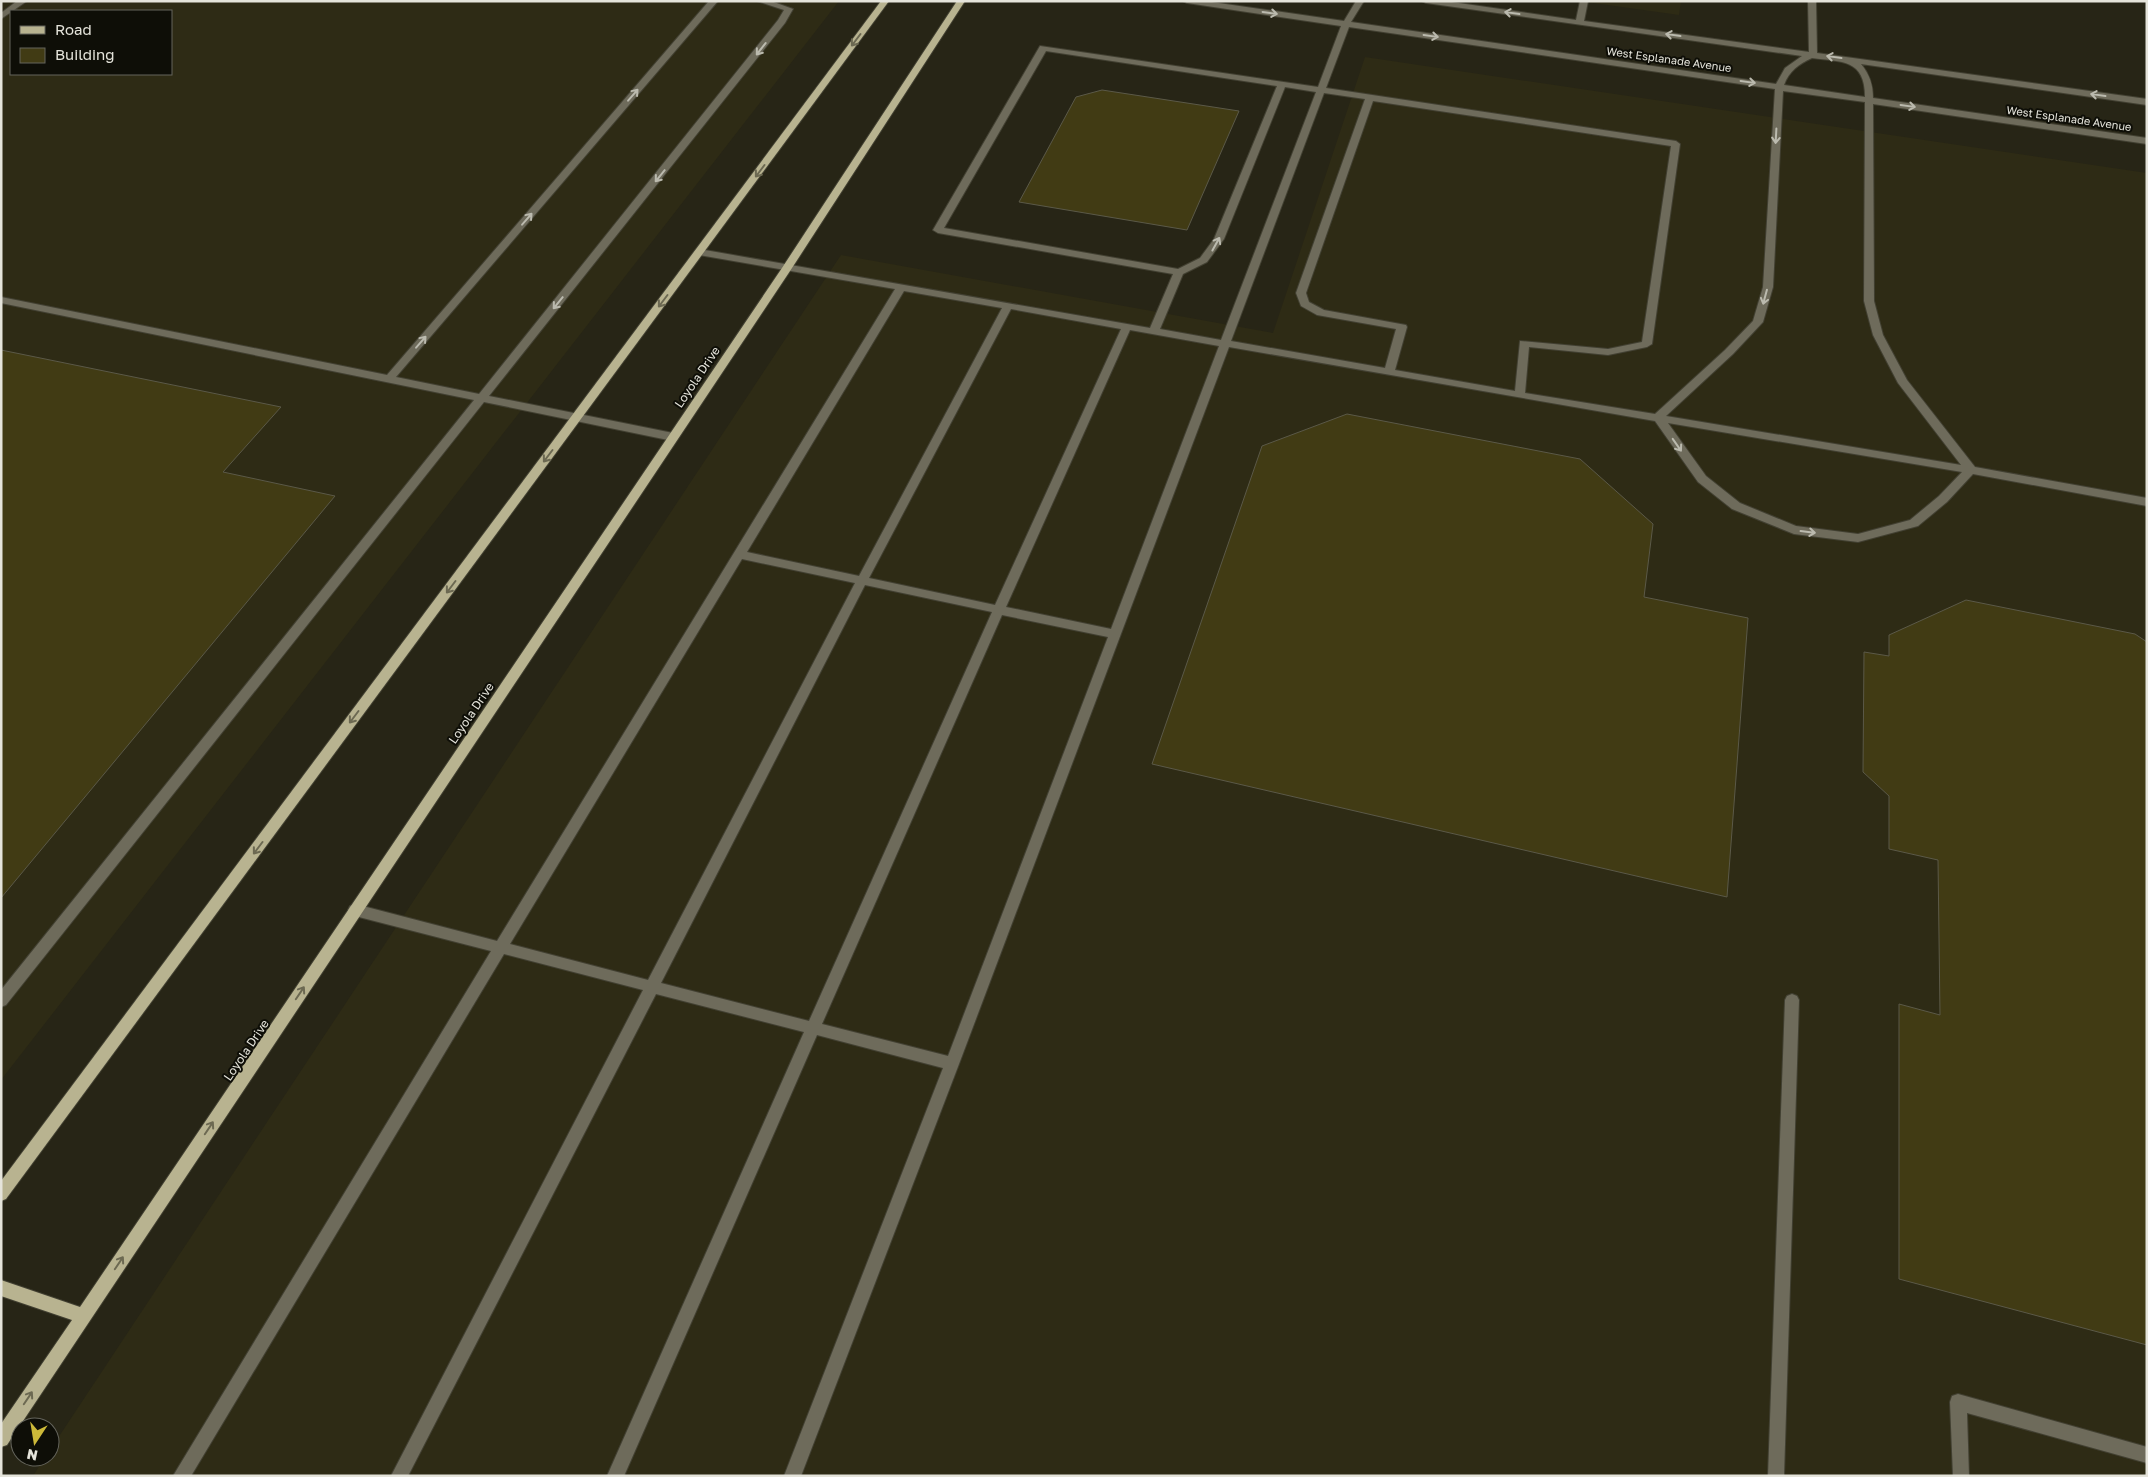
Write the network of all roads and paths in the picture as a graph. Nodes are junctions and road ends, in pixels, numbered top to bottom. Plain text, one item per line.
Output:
1 (23, 1) edge
2 (714, 1) edge
3 (762, 1) edge
4 (886, 1) edge
5 (961, 1) edge
6 (1187, 1) edge
7 (1360, 1) edge
8 (1426, 1) edge
9 (1584, 1) edge
10 (1812, 1) edge
11 (11, 10) edge
12 (1580, 22) junction
13 (1346, 24) junction
14 (1813, 54) junction
15 (1852, 60) junction
16 (1282, 84) junction
17 (1779, 87) junction
18 (1321, 90) junction
19 (1370, 98) junction
20 (1869, 100) junction
21 (2147, 102) edge
22 (2147, 140) edge
23 (700, 252) junction
24 (787, 268) junction
25 (1179, 272) junction
26 (901, 287) junction
27 (1, 300) edge
28 (1008, 306) junction
29 (1127, 326) junction
30 (1154, 331) junction
31 (1224, 344) junction
32 (1389, 372) junction
33 (389, 379) junction
34 (1520, 395) junction
35 (483, 398) junction
36 (577, 417) junction
37 (1658, 417) junction
38 (674, 437) junction
39 (1971, 470) junction
40 (2147, 502) edge
41 (739, 554) junction
42 (862, 580) junction
43 (999, 610) junction
44 (1113, 634) junction
45 (356, 910) junction
46 (500, 948) junction
47 (652, 987) junction
48 (1792, 1000) dead end
49 (1, 1001) edge
50 (814, 1029) junction
51 (952, 1064) junction
52 (1, 1194) edge
53 (1, 1288) edge
54 (83, 1316) junction
55 (1, 1438) edge
56 (2147, 1454) edge
57 (180, 1476) edge
58 (399, 1476) edge
59 (615, 1476) edge
60 (792, 1476) edge
61 (1776, 1476) edge
62 (1961, 1476) edge

1 - 11 street
33 -> 2 street
3 -> 35 street
4 -> 23 main road
5 - 24 main road, Loyola Drive
6 -> 13 street, West Esplanade Avenue
7 - 13 street
12 -> 8 street, West Esplanade Avenue
9 - 12 street
10 - 14 street
14 -> 12 street, West Esplanade Avenue
13 -> 17 street, West Esplanade Avenue
13 - 18 street
15 -> 14 street, West Esplanade Avenue
14 - 17 street
15 - 20 street
21 -> 15 street, West Esplanade Avenue
16 - 18 street
25 -> 16 street
16 - 25 street
17 - 20 street, West Esplanade Avenue
17 -> 37 street
18 - 19 street
18 - 31 street
19 - 32 street
19 - 34 street
20 -> 22 street, West Esplanade Avenue
20 - 39 street
23 - 24 street
23 -> 36 main road
24 - 26 street
24 - 38 main road, Loyola Drive
25 - 30 street
26 - 28 street
26 - 41 street
27 - 33 street
28 - 29 street
28 - 42 street
29 - 30 street
29 - 43 street
30 - 31 street
31 - 32 street
31 - 44 street
32 - 34 street
33 - 35 street
34 - 37 street
35 - 36 street
35 - 49 street
36 - 38 street
36 -> 52 main road
37 - 39 street
37 -> 39 street
38 - 45 main road, Loyola Drive
39 - 40 street
41 - 42 street
41 - 46 street
42 - 43 street
42 - 47 street
43 - 44 street
43 - 50 street
44 - 51 street
45 - 46 street
54 -> 45 main road, Loyola Drive
46 - 47 street
46 - 57 street
47 - 50 street
47 - 58 street
48 - 61 street
50 - 51 street
50 - 59 street
51 - 60 street
53 - 54 main road
55 -> 54 main road, Loyola Drive
56 - 62 street

